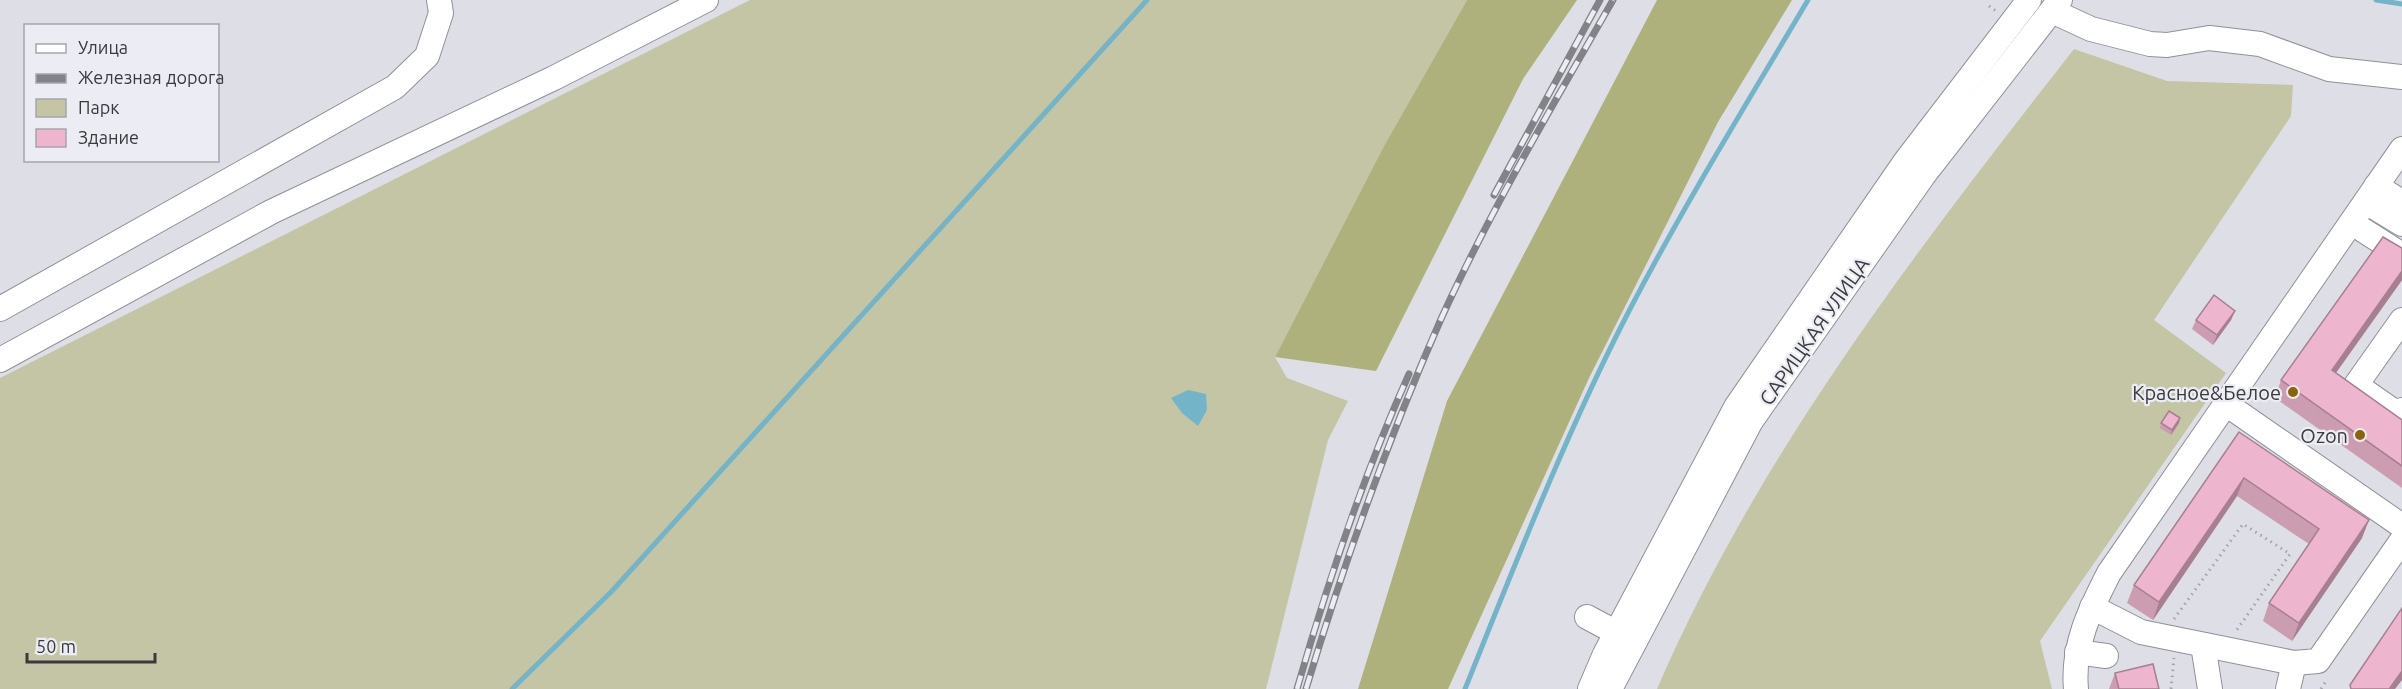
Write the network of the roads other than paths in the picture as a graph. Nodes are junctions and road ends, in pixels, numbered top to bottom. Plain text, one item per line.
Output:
1 (439, 0) edge
2 (706, 0) edge
3 (2029, 0) edge
4 (2056, 5) edge
5 (2402, 77) edge
6 (2402, 150) edge
7 (2371, 194) junction
8 (2402, 202) edge
9 (2352, 223) junction
10 (2402, 224) edge
11 (2402, 255) edge
12 (0, 309) edge
13 (2402, 320) edge
14 (0, 360) edge
15 (2226, 404) junction
16 (2402, 410) edge
17 (2402, 526) edge
18 (2402, 540) edge
19 (2092, 607) junction
20 (1587, 617) dead end
21 (1617, 633) junction
22 (2078, 645) junction
23 (2213, 647) junction
24 (2107, 649) dead end
25 (2294, 663) junction
26 (1590, 689) edge
27 (1610, 689) edge
28 (2076, 689) edge
29 (2210, 689) edge
30 (2288, 689) edge

1 - 12 street
2 - 14 street
3 - 21 street, САРИЦКАЯ УЛИЦА
4 - 5 street
4 - 27 street, САРИЦКАЯ УЛИЦА
6 - 7 street
7 - 8 street
7 - 9 street
7 - 10 street
9 - 11 street
9 - 15 street
13 - 16 street
15 - 17 street
15 - 19 street
18 - 25 street
19 - 22 street
19 - 23 street
20 - 21 street
21 - 26 street, САРИЦКАЯ УЛИЦА
22 - 24 street
22 - 28 street
23 - 25 street
23 - 29 street
25 - 30 street

